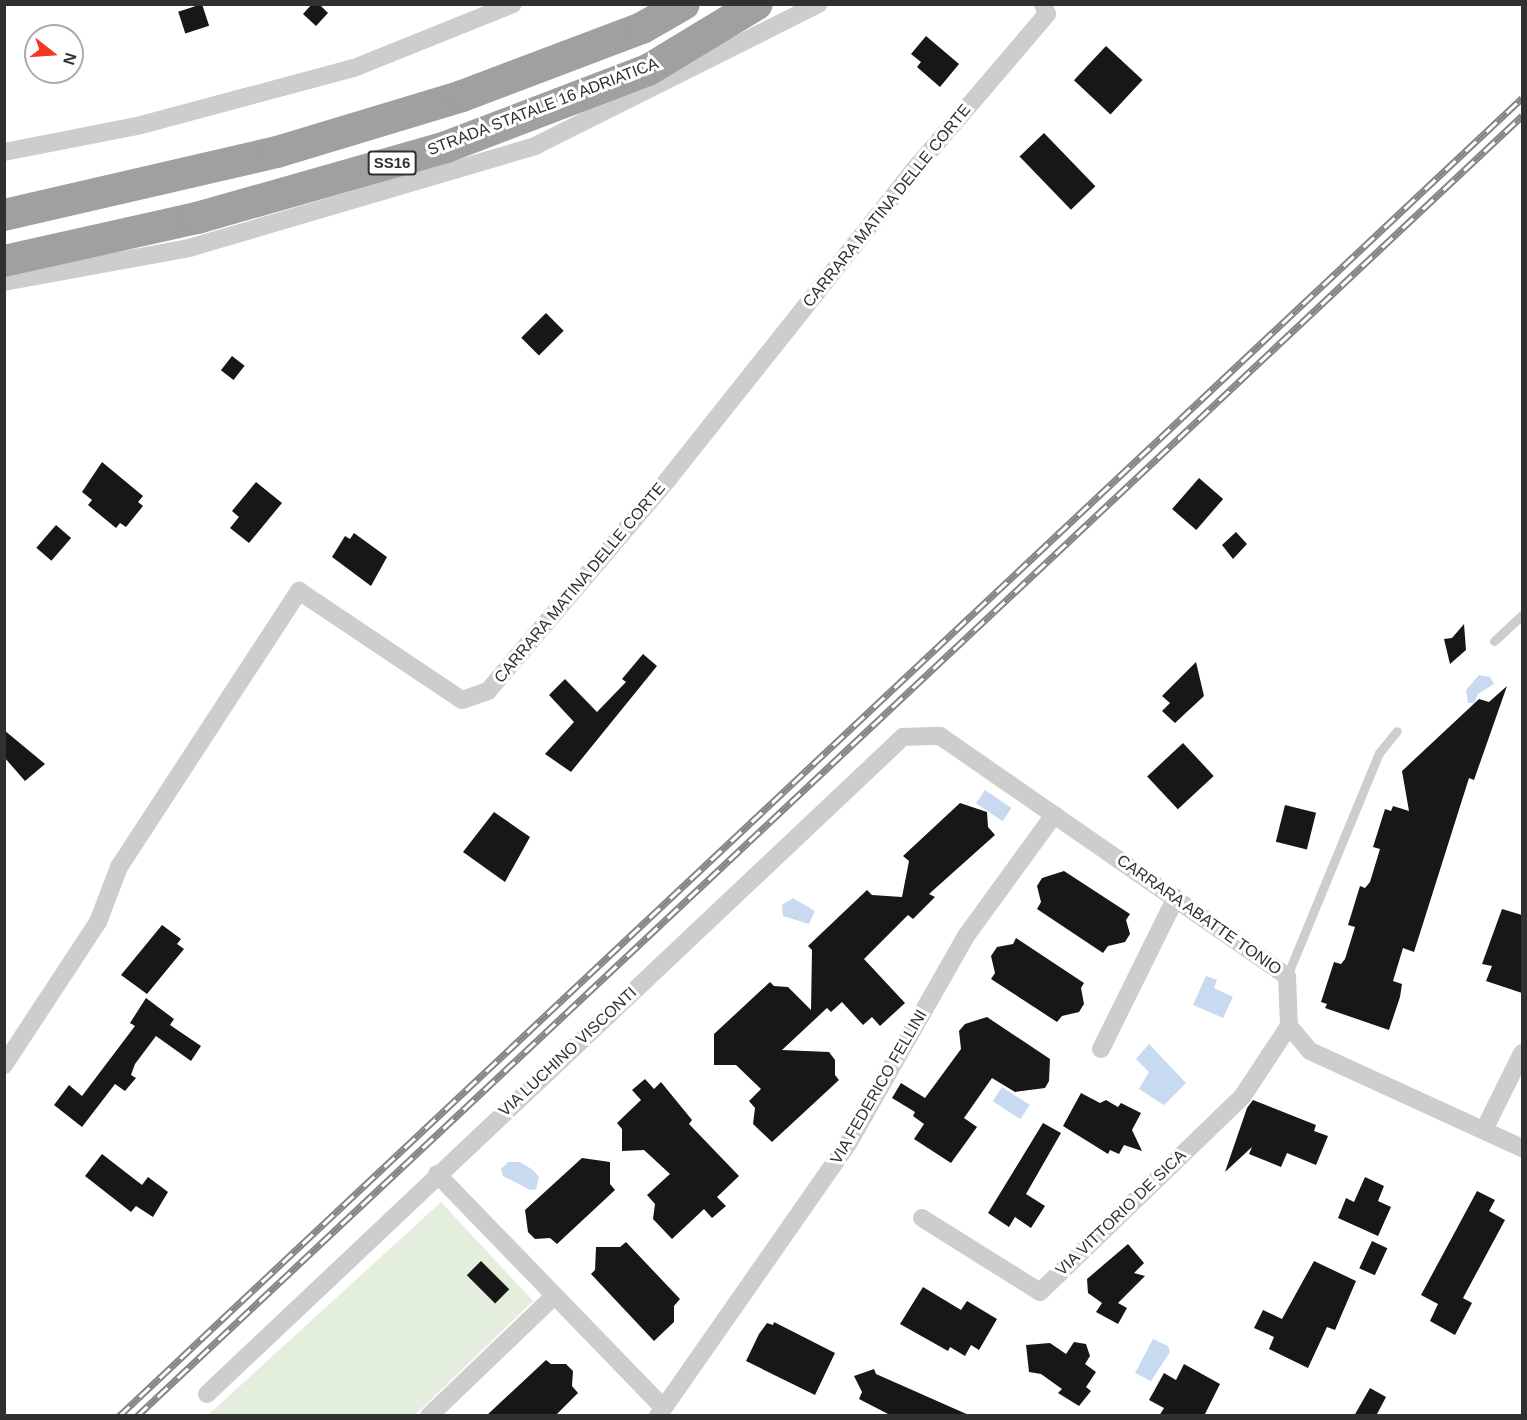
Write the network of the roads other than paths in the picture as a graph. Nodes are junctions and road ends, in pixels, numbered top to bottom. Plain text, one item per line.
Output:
1 (513, 4) edge
2 (684, 4) edge
3 (757, 4) edge
4 (818, 4) edge
5 (1043, 4) edge
6 (4, 152) edge
7 (4, 216) edge
8 (4, 261) edge
9 (4, 282) edge
10 (1522, 615) edge
11 (1494, 641) dead end
12 (1397, 731) dead end
13 (940, 736) joint
14 (1054, 815) junction
15 (1176, 897) junction
16 (1287, 976) junction
17 (1289, 1026) junction
18 (1101, 1049) dead end
19 (1522, 1053) edge
20 (4, 1065) edge
21 (1484, 1130) junction
22 (1522, 1149) edge
23 (437, 1174) junction
24 (922, 1218) dead end
25 (554, 1296) junction
26 (207, 1394) dead end
27 (660, 1411) edge
28 (429, 1416) edge

1 - 6 street
2 - 7 highway, SS16
3 - 8 highway, STRADA STATALE 16 ADRIATICA / SS16
4 - 9 street
5 - 20 street, CARRARA MATINA DELLE CORTE
10 - 11 lane
12 - 16 lane
13 - 14 street, CARRARA ABATTE TONIO
13 - 23 street, VIA LUCHINO VISCONTI
14 - 15 street, CARRARA ABATTE TONIO
14 - 27 street, VIA FEDERICO FELLINI
15 - 16 street, CARRARA ABATTE TONIO
15 - 18 street
16 - 17 street, CARRARA ABATTE TONIO
17 - 21 street
17 - 24 street, VIA VITTORIO DE SICA
19 - 21 street
21 - 22 street
23 - 25 street
23 - 26 street, VIA LUCHINO VISCONTI
25 - 27 street
25 - 28 street

